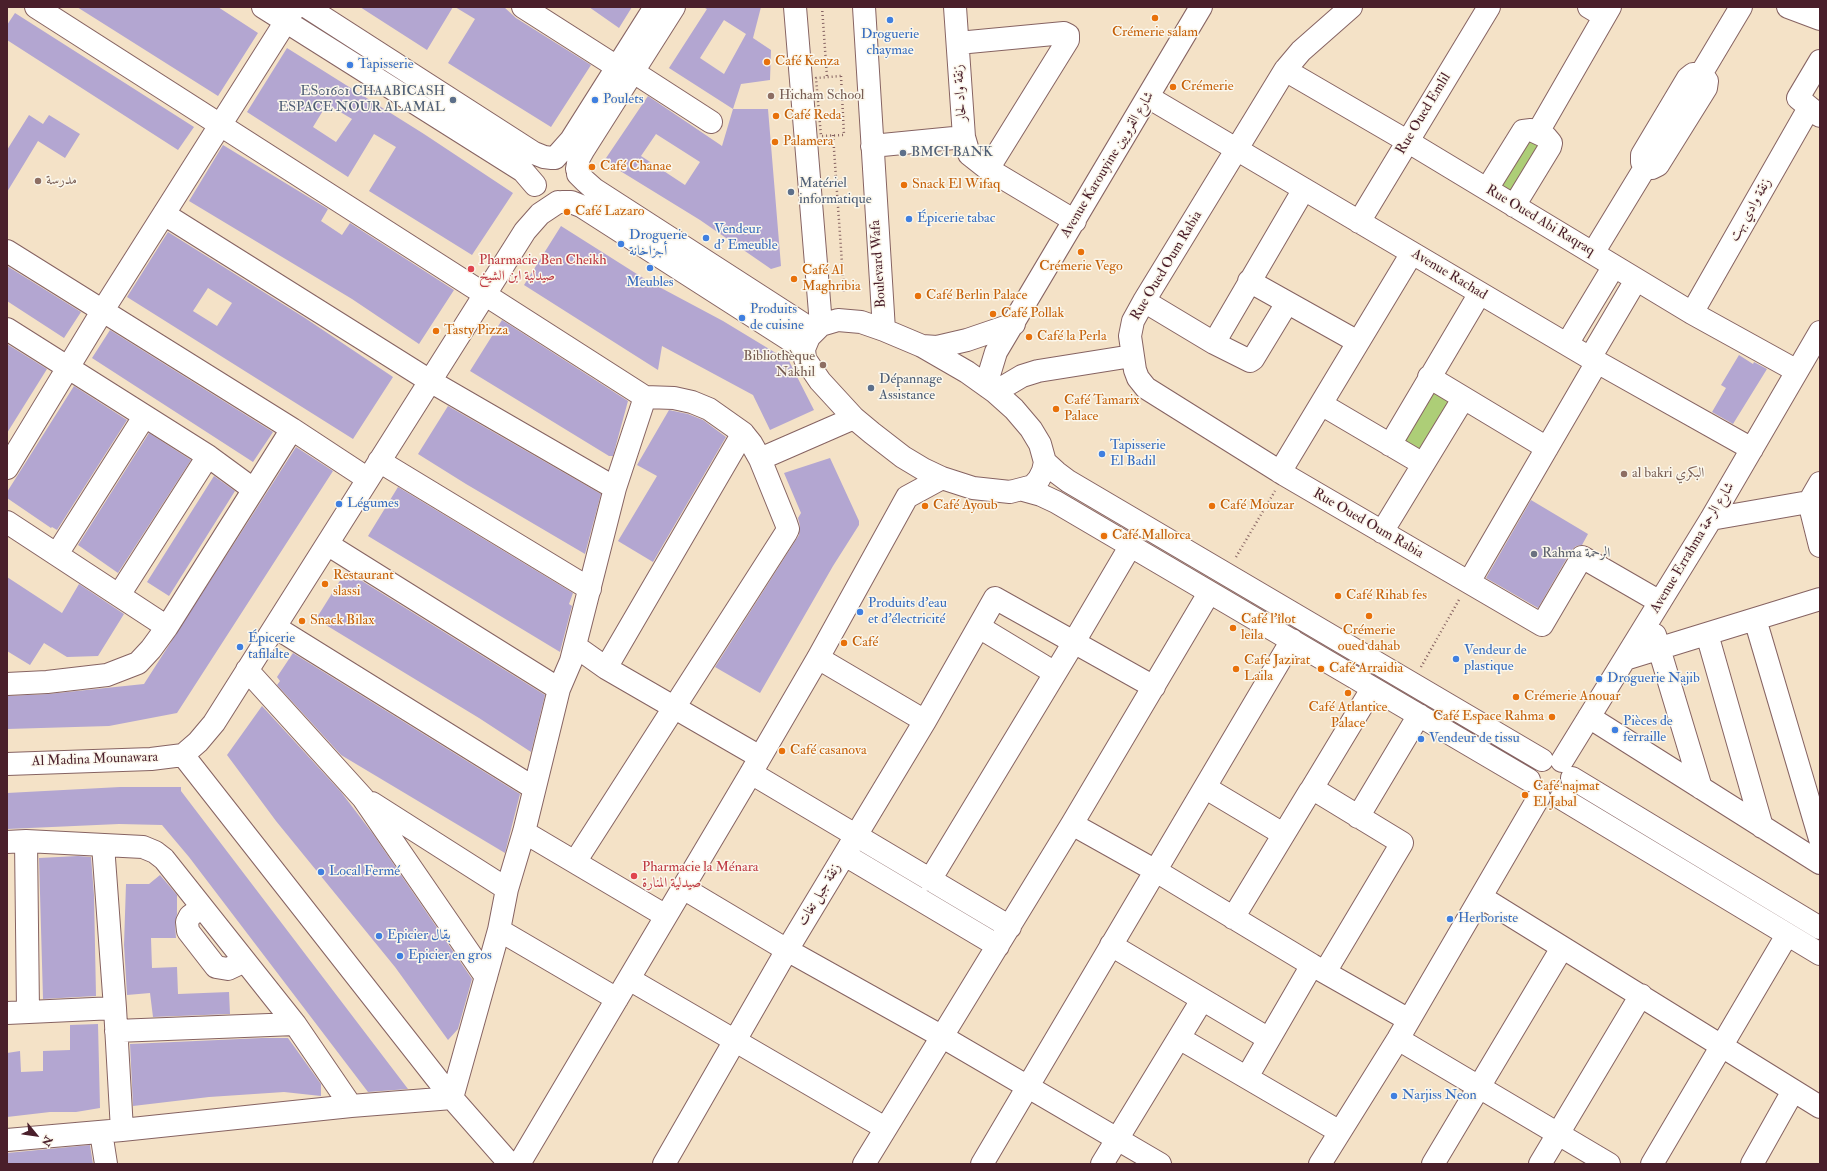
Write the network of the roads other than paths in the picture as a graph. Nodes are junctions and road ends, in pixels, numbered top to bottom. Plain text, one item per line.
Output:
1 (36, 7) edge
2 (263, 7) edge
3 (307, 7) edge
4 (523, 7) edge
5 (655, 7) edge
6 (674, 7) edge
7 (795, 7) edge
8 (864, 7) edge
9 (954, 7) edge
10 (1201, 7) edge
11 (1351, 7) edge
12 (1489, 7) edge
13 (1741, 7) edge
14 (1601, 10) edge
15 (291, 14) edge
16 (958, 43) junction
17 (1820, 61) edge
18 (625, 69) junction
19 (1285, 70) junction
20 (1148, 97) junction
21 (1815, 112) edge
22 (711, 122) dead end
23 (221, 126) junction
24 (1538, 132) junction
25 (964, 137) junction
26 (1407, 141) junction
27 (872, 146) junction
28 (1237, 150) junction
29 (554, 158) junction
30 (988, 169) junction
31 (578, 172) junction
32 (536, 186) junction
33 (1304, 189) junction
34 (1487, 189) junction
35 (560, 202) junction
36 (1514, 206) junction
37 (164, 214) junction
38 (1075, 221) junction
39 (1359, 222) junction
40 (525, 231) junction
41 (7, 251) edge
42 (1412, 253) junction
43 (1593, 253) junction
44 (1614, 266) junction
45 (1636, 280) junction
46 (1249, 281) junction
47 (1480, 293) junction
48 (485, 294) junction
49 (1144, 301) junction
50 (1287, 303) junction
51 (103, 310) junction
52 (1692, 313) junction
53 (1014, 324) junction
54 (7, 329) edge
55 (884, 330) junction
56 (1820, 332) edge
57 (813, 335) junction
58 (1214, 342) junction
59 (1358, 342) junction
60 (1567, 344) junction
61 (922, 346) junction
62 (1132, 356) junction
63 (1593, 360) junction
64 (68, 368) junction
65 (1797, 371) junction
66 (1429, 377) junction
67 (430, 381) junction
68 (991, 389) junction
69 (645, 397) junction
70 (1463, 399) junction
71 (1321, 404) junction
72 (144, 417) junction
73 (854, 418) junction
74 (292, 429) junction
75 (743, 433) junction
76 (1390, 445) junction
77 (1547, 448) junction
78 (1752, 449) junction
79 (208, 456) junction
80 (903, 457) junction
81 (760, 459) junction
82 (1045, 462) junction
83 (1423, 464) junction
84 (7, 468) edge
85 (374, 470) junction
86 (1282, 474) junction
87 (942, 478) junction
88 (1820, 483) edge
89 (615, 488) junction
90 (253, 489) junction
91 (1023, 490) junction
92 (907, 497) junction
93 (1814, 502) edge
94 (1711, 519) junction
95 (7, 522) edge
96 (1382, 532) junction
97 (327, 544) junction
98 (1131, 545) junction
99 (1820, 546) edge
100 (57, 554) junction
101 (1469, 582) junction
102 (590, 589) junction
103 (1209, 592) junction
104 (119, 595) junction
105 (1820, 599) edge
106 (1655, 610) junction
107 (1755, 619) junction
108 (167, 627) junction
109 (275, 627) junction
110 (979, 627) junction
111 (1707, 634) junction
112 (1292, 640) junction
113 (1074, 643) junction
114 (575, 646) junction
115 (1659, 649) junction
116 (818, 658) junction
117 (1625, 659) junction
118 (606, 668) junction
119 (247, 670) junction
120 (1055, 673) junction
121 (7, 684) edge
122 (1154, 687) junction
123 (1372, 688) junction
124 (559, 689) junction
125 (674, 706) junction
126 (1419, 715) junction
127 (1589, 717) junction
128 (925, 721) junction
129 (183, 755) junction
130 (7, 764) edge
131 (756, 765) junction
132 (1558, 766) junction
133 (534, 788) junction
134 (1206, 788) junction
135 (1701, 788) junction
136 (1311, 790) junction
137 (1543, 792) junction
138 (363, 798) junction
139 (1358, 817) junction
140 (1072, 824) junction
141 (1762, 827) junction
142 (524, 832) junction
143 (1283, 834) junction
144 (856, 836) junction
145 (1820, 839) edge
146 (16, 842) edge
147 (103, 845) junction
148 (844, 855) junction
149 (575, 862) junction
150 (1820, 863) edge
151 (1156, 871) junction
152 (930, 880) junction
153 (683, 888) junction
154 (508, 889) junction
155 (1481, 897) junction
156 (666, 916) junction
157 (1233, 918) junction
158 (1010, 927) junction
159 (1820, 928) edge
160 (499, 930) junction
161 (1787, 935) junction
162 (998, 946) junction
163 (1111, 946) junction
164 (1562, 948) junction
165 (787, 950) junction
166 (1820, 954) edge
167 (1319, 969) junction
168 (486, 977) junction
169 (629, 979) junction
170 (1641, 995) junction
171 (617, 999) junction
172 (1202, 1000) junction
173 (115, 1008) junction
174 (18, 1012) edge
175 (1409, 1020) junction
176 (295, 1024) junction
177 (116, 1031) junction
178 (941, 1036) junction
179 (1179, 1038) junction
180 (1269, 1039) junction
181 (1398, 1039) junction
182 (735, 1042) junction
183 (1722, 1046) junction
184 (1247, 1077) junction
185 (1027, 1086) junction
186 (1479, 1087) junction
187 (1793, 1091) junction
188 (452, 1098) junction
189 (351, 1106) junction
190 (1820, 1108) edge
191 (885, 1128) junction
192 (112, 1131) junction
193 (1340, 1132) junction
194 (1558, 1133) junction
195 (1117, 1139) junction
196 (7, 1140) edge
197 (106, 1164) edge
198 (510, 1164) edge
199 (519, 1164) edge
200 (664, 1164) edge
201 (864, 1164) edge
202 (982, 1164) edge
203 (1102, 1164) edge
204 (1160, 1164) edge
205 (1320, 1164) edge
206 (1433, 1164) edge
207 (1540, 1164) edge
208 (1609, 1164) edge
209 (1652, 1164) edge
210 (1752, 1164) edge

1 - 23 street
2 - 15 street
3 - 29 street
4 - 18 street
5 - 18 street
6 - 18 street
7 - 57 street
8 - 27 street, Boulevard Wafa
9 - 16 street, زنقة واد لحار
10 - 20 street, Avenue Karouyine شارع القرويين
11 - 19 street, Rue Oued Oum Rabia
12 - 26 street, Rue Oued Emlil
13 - 43 street
14 - 24 street
15 - 23 street
15 - 32 street
16 - 25 street, زنقة واد لحار
16 - 30 street
17 - 21 street, زنقة وادي بهت
18 - 22 street
18 - 29 street
18 - 31 street
19 - 26 street, Rue Oued Abi Raqraq
19 - 28 street, Rue Oued Oum Rabia
20 - 28 street, Avenue Rachad
20 - 38 street, Avenue Karouyine شارع القرويين
21 - 52 street, زنقة وادي بهت
23 - 37 street
23 - 48 street
24 - 34 street
24 - 36 street
25 - 27 street
25 - 30 street, زنقة واد لحار
26 - 34 street, Rue Oued Abi Raqraq
26 - 39 street, Rue Oued Emlil
27 - 55 street, Boulevard Wafa
28 - 33 street, Avenue Rachad
28 - 49 street, Rue Oued Oum Rabia
29 - 31 street
29 - 32 street
30 - 38 street, زنقة واد لحار
31 - 35 street
31 - 57 street
32 - 35 street
32 - 40 street
33 - 39 street, Avenue Rachad
33 - 46 street
34 - 36 street, Rue Oued Abi Raqraq
35 - 40 street
35 - 57 street
36 - 43 street, Rue Oued Abi Raqraq
37 - 51 street
37 - 67 street
38 - 53 street, Avenue Karouyine شارع القرويين
39 - 42 street, Avenue Rachad
40 - 48 street
41 - 51 street
42 - 47 street, Avenue Rachad
42 - 59 street
43 - 44 street, Rue Oued Abi Raqraq
44 - 45 street, Rue Oued Abi Raqraq
44 - 60 street
45 - 52 street, Rue Oued Abi Raqraq
45 - 63 street
46 - 50 street
46 - 58 street
47 - 60 street, Avenue Rachad
47 - 66 street
48 - 67 street
48 - 69 street
49 - 58 street
49 - 62 street, Rue Oued Oum Rabia
50 - 58 street
50 - 59 street
51 - 64 street
51 - 74 street
52 - 65 street, Rue Oued Abi Raqraq
53 - 61 street
53 - 68 street, Avenue Karouyine شارع القرويين
54 - 64 street
55 - 57 street
55 - 61 street
56 - 65 street, Avenue Errahma شارع الرحمة
57 - 73 street
59 - 71 street
60 - 63 street, Avenue Rachad
61 - 68 street
62 - 68 street
62 - 86 street, Rue Oued Oum Rabia
63 - 77 street
63 - 78 street, Avenue Rachad
64 - 72 street
64 - 84 street
65 - 78 street, Avenue Errahma شارع الرحمة
66 - 70 street
66 - 76 street
67 - 85 street
67 - 89 street
68 - 82 street
69 - 75 street
69 - 89 street
70 - 77 street
70 - 83 street
71 - 76 street
71 - 86 street
72 - 79 street
72 - 100 street
73 - 80 street
73 - 81 street
74 - 85 street
74 - 90 street
75 - 81 street
75 - 118 street
76 - 83 street
77 - 101 street
78 - 94 street, Avenue Errahma شارع الرحمة
79 - 90 street
79 - 104 street
80 - 87 street
80 - 92 street
81 - 125 street
82 - 91 street
82 - 132 street
83 - 96 street
85 - 97 street
85 - 102 street
86 - 96 street, Rue Oued Oum Rabia
87 - 91 street
87 - 92 street
88 - 93 street
89 - 102 street
90 - 108 street
91 - 98 street
92 - 116 street
93 - 94 street
93 - 99 street
94 - 106 street, Avenue Errahma شارع الرحمة
95 - 100 street
96 - 101 street, Rue Oued Oum Rabia
97 - 109 street
97 - 124 street
98 - 103 street
98 - 113 street
100 - 104 street
101 - 106 street, Rue Oued Oum Rabia
102 - 114 street
103 - 112 street
103 - 122 street
104 - 108 street
105 - 107 street
106 - 115 street
106 - 117 street, Avenue Errahma شارع الرحمة
107 - 111 street
107 - 145 street
108 - 121 street
109 - 119 street
109 - 133 street
110 - 113 street, زنقة جبل تغات
110 - 120 street
110 - 128 street, زنقة جبل تغات
111 - 115 street
111 - 141 street
112 - 123 street
112 - 134 street
113 - 120 street
113 - 122 street
114 - 118 street
114 - 124 street
115 - 117 street
115 - 135 street
116 - 128 street
116 - 131 street
117 - 127 street, Avenue Errahma شارع الرحمة
118 - 125 street
119 - 129 street
119 - 138 street
120 - 152 street
122 - 140 street
123 - 126 street
123 - 136 street
124 - 133 street
125 - 131 street
125 - 149 street
126 - 137 street
126 - 139 street
127 - 132 street, Avenue Errahma شارع الرحمة
127 - 135 street
128 - 144 street, زنقة جبل تغات
129 - 130 street, Al Madina Mounawara
129 - 188 street
131 - 144 street
131 - 153 street
132 - 137 street
132 - 137 street
132 - 159 street
133 - 142 street
134 - 143 street
134 - 151 street
135 - 141 street
136 - 139 street
136 - 143 street
137 - 155 street
137 - 161 street
138 - 154 street
138 - 168 street
139 - 167 street
140 - 151 street
140 - 158 street
141 - 150 street
142 - 149 street
142 - 154 street
143 - 157 street
144 - 148 street, زنقة جبل تغات
144 - 152 street
146 - 147 street
146 - 174 street
147 - 173 street
147 - 176 street
148 - 162 street
148 - 165 street, زنقة جبل تغات
149 - 156 street
151 - 157 street
151 - 163 street
152 - 158 street
153 - 156 street
153 - 165 street
154 - 160 street
155 - 164 street
155 - 175 street
156 - 169 street
157 - 167 street
158 - 162 street
160 - 168 street
160 - 171 street
161 - 166 street
161 - 183 street
162 - 178 street
163 - 172 street
163 - 185 street
164 - 170 street
164 - 186 street
165 - 178 street
165 - 182 street, زنقة جبل تغات
167 - 175 street
167 - 180 street
168 - 188 street
169 - 171 street
169 - 182 street
170 - 183 street
170 - 194 street
171 - 199 street
172 - 179 street
172 - 180 street
173 - 174 street
173 - 177 street
175 - 181 street
176 - 177 street
176 - 189 street
177 - 192 street
178 - 185 street
178 - 191 street
179 - 184 street
179 - 195 street
180 - 184 street
181 - 186 street
181 - 193 street
182 - 191 street
182 - 200 street, زنقة جبل تغات
183 - 187 street
183 - 209 street
184 - 193 street
185 - 195 street
185 - 202 street
186 - 194 street
186 - 206 street
187 - 190 street
187 - 210 street
188 - 189 street
188 - 198 street
189 - 192 street
191 - 201 street
192 - 196 street
192 - 197 street
193 - 205 street
194 - 207 street
194 - 208 street
195 - 203 street
195 - 204 street

